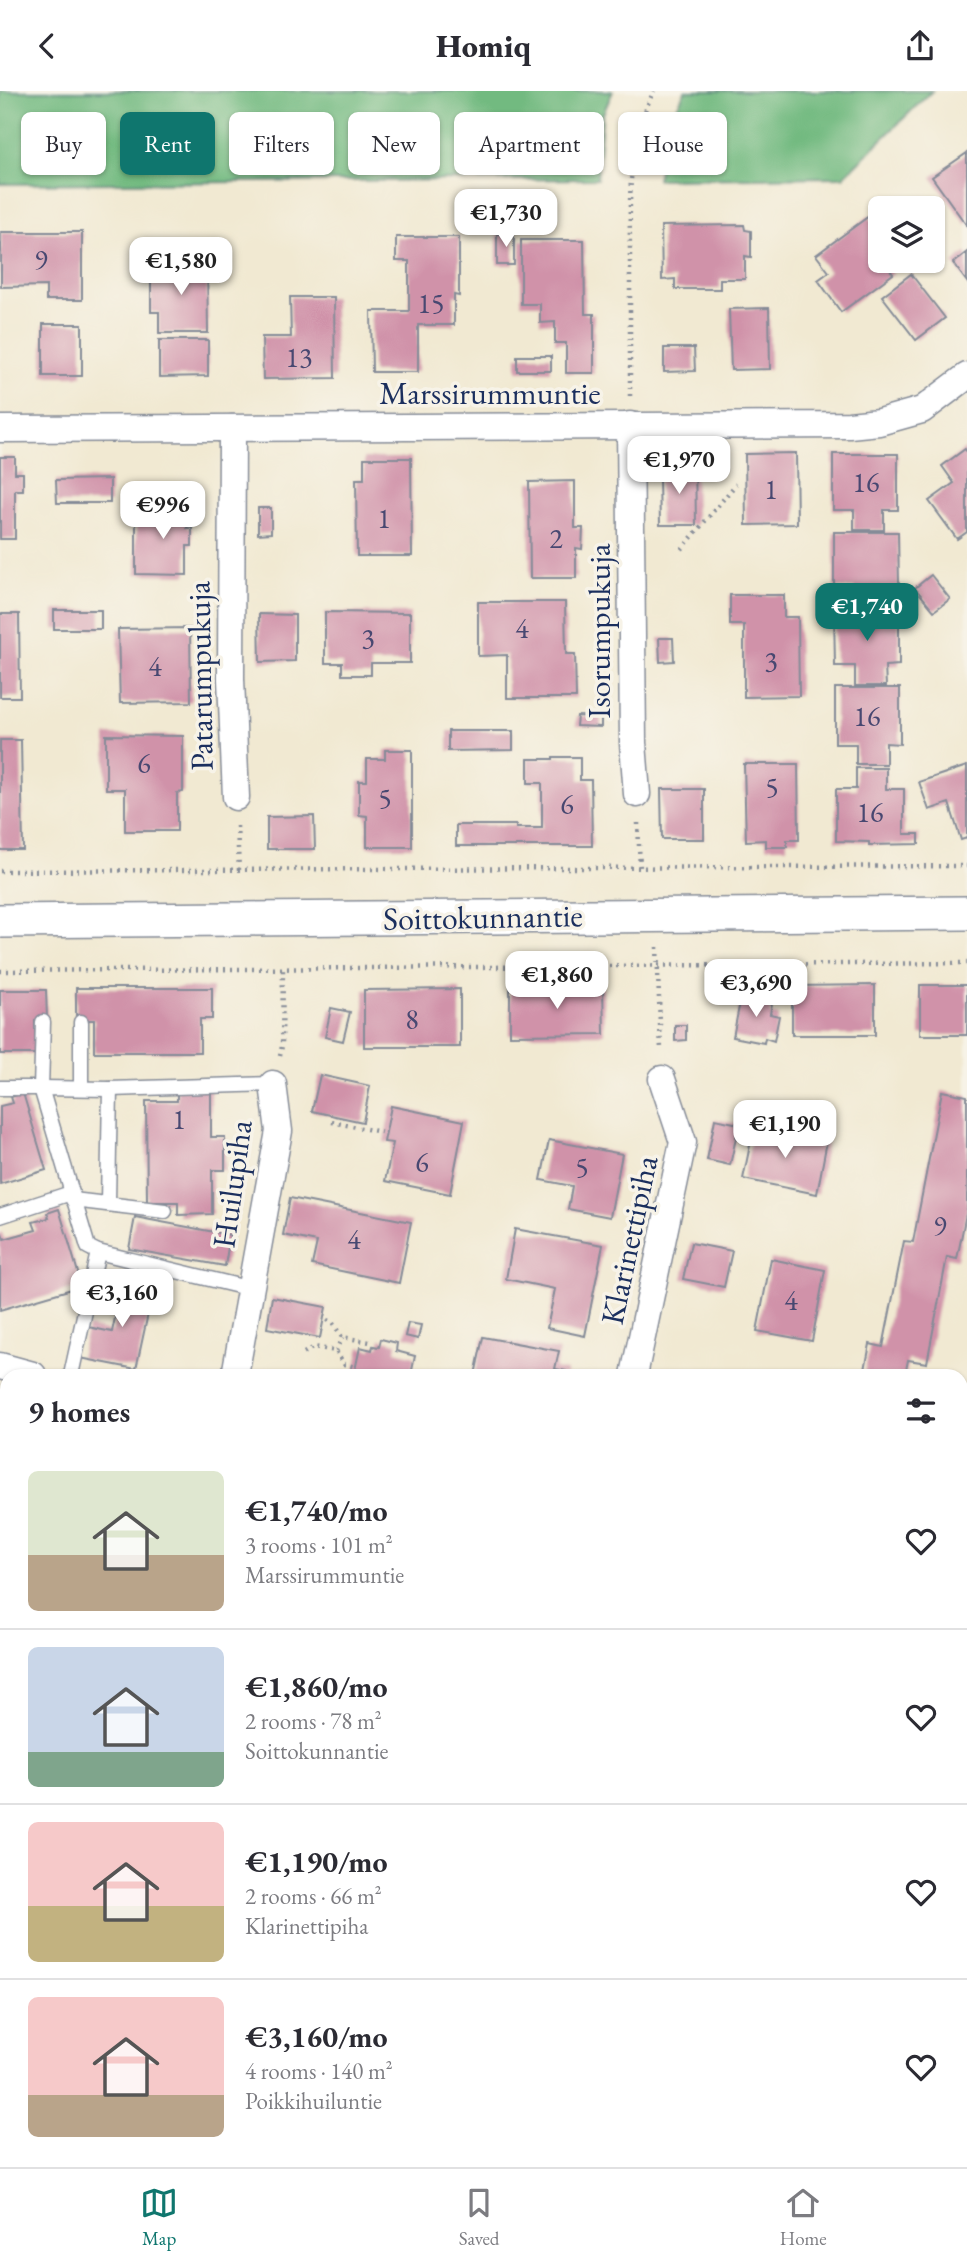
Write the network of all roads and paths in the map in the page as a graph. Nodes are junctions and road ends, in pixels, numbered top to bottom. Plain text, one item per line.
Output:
1 (653, 92) edge
2 (967, 376) edge
3 (630, 425) junction
4 (232, 428) junction
5 (0, 429) edge
6 (736, 484) dead end
7 (681, 549) dead end
8 (637, 795) joint
9 (236, 797) joint
10 (967, 866) edge
11 (640, 868) junction
12 (657, 868) junction
13 (0, 870) edge
14 (239, 870) junction
15 (967, 913) edge
16 (658, 915) junction
17 (0, 921) edge
18 (967, 963) edge
19 (657, 967) junction
20 (283, 969) junction
21 (0, 971) edge
22 (43, 1022) dead end
23 (81, 1022) dead end
24 (662, 1079) joint
25 (273, 1084) junction
26 (0, 1088) edge
27 (41, 1088) junction
28 (81, 1088) junction
29 (110, 1089) junction
30 (332, 1122) dead end
31 (381, 1132) dead end
32 (72, 1196) junction
33 (108, 1203) junction
34 (165, 1211) dead end
35 (0, 1216) edge
36 (98, 1251) junction
37 (251, 1289) junction
38 (327, 1320) dead end
39 (342, 1337) junction
40 (370, 1342) dead end
41 (335, 1351) junction
42 (304, 1353) dead end
43 (356, 1367) dead end
44 (72, 1369) edge
45 (236, 1369) edge
46 (635, 1369) edge

1 - 3 path
2 - 3 street, Marssirummuntie
3 - 4 street, Marssirummuntie
3 - 8 street, Isorumpukuja
4 - 5 street, Marssirummuntie
4 - 9 street, Patarumpukuja
6 - 7 path
8 - 11 path
9 - 14 path
10 - 12 path
11 - 12 path
11 - 14 path
12 - 16 path
13 - 14 path
15 - 16 street, Soittokunnantie
16 - 17 street, Soittokunnantie
16 - 19 path
18 - 19 path
19 - 20 path
19 - 24 path
20 - 21 path
20 - 25 path
22 - 27 lane
23 - 28 lane
24 - 46 street, Klarinettipiha
25 - 29 lane
25 - 37 street, Huilupiha
26 - 27 lane
27 - 28 lane
27 - 32 lane
28 - 29 lane
29 - 33 lane
30 - 31 path
32 - 33 lane
32 - 35 lane
32 - 36 lane
33 - 34 lane
36 - 37 lane
36 - 44 lane
37 - 45 street, Huilupiha
38 - 39 path
39 - 40 path
39 - 41 path
41 - 42 path
41 - 43 path

